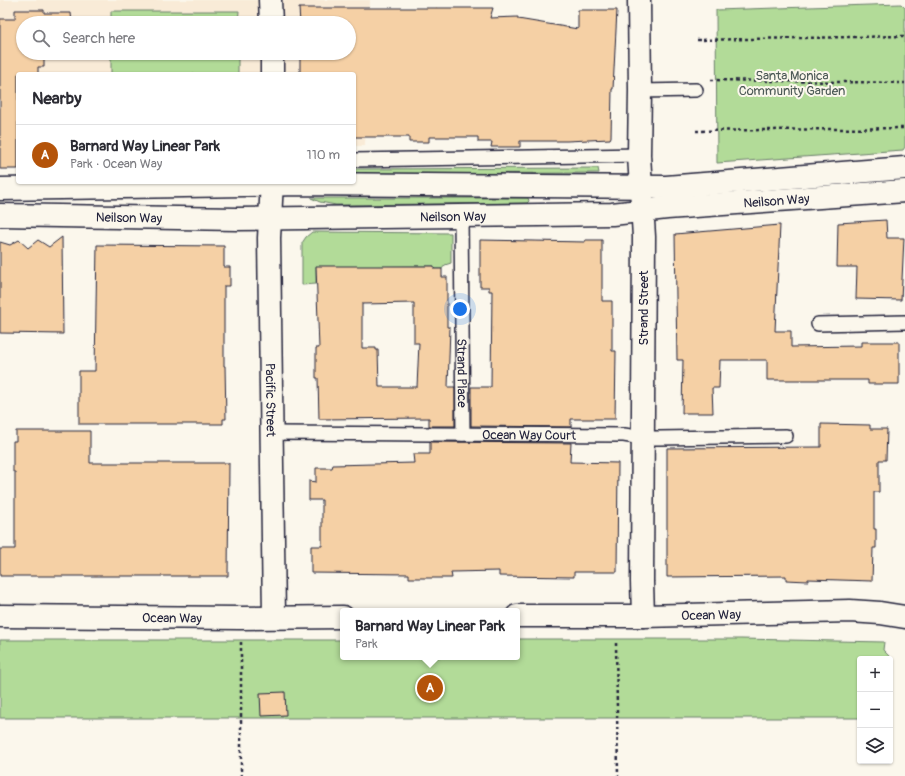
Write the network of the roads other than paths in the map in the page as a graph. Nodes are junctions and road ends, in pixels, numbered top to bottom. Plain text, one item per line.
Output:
1 (270, 0) edge
2 (639, 0) edge
3 (271, 16) edge
4 (272, 60) edge
5 (272, 72) edge
6 (696, 90) dead end
7 (640, 91) junction
8 (639, 155) junction
9 (356, 160) edge
10 (905, 168) edge
11 (0, 189) edge
12 (905, 191) edge
13 (271, 196) edge
14 (642, 199) junction
15 (0, 216) edge
16 (461, 216) junction
17 (905, 322) edge
18 (818, 324) dead end
19 (272, 433) junction
20 (463, 434) junction
21 (786, 436) dead end
22 (642, 438) junction
23 (0, 616) edge
24 (520, 616) edge
25 (643, 616) junction
26 (274, 617) junction
27 (340, 617) edge
28 (905, 617) edge

1 - 3 main road
2 - 7 main road, Strand Street
4 - 5 main road
6 - 7 lane
7 - 8 main road, Strand Street
8 - 9 lane
8 - 14 main road, Strand Street
10 - 14 main road, Neilson Way
11 - 13 main road, Neilson Way
12 - 14 main road, Neilson Way
13 - 14 main road, Neilson Way
13 - 15 main road, Neilson Way
13 - 16 main road, Neilson Way
13 - 19 main road, Pacific Street
14 - 16 main road, Neilson Way
14 - 22 main road, Strand Street
16 - 20 lane, Strand Place
17 - 18 lane
19 - 20 lane, Ocean Way Court
19 - 26 main road, Pacific Street
20 - 22 lane, Ocean Way Court
21 - 22 lane, Ocean Way Court
22 - 25 main road, Strand Street
23 - 26 main road, Ocean Way
24 - 25 main road, Ocean Way
25 - 28 main road, Ocean Way
26 - 27 main road, Ocean Way

